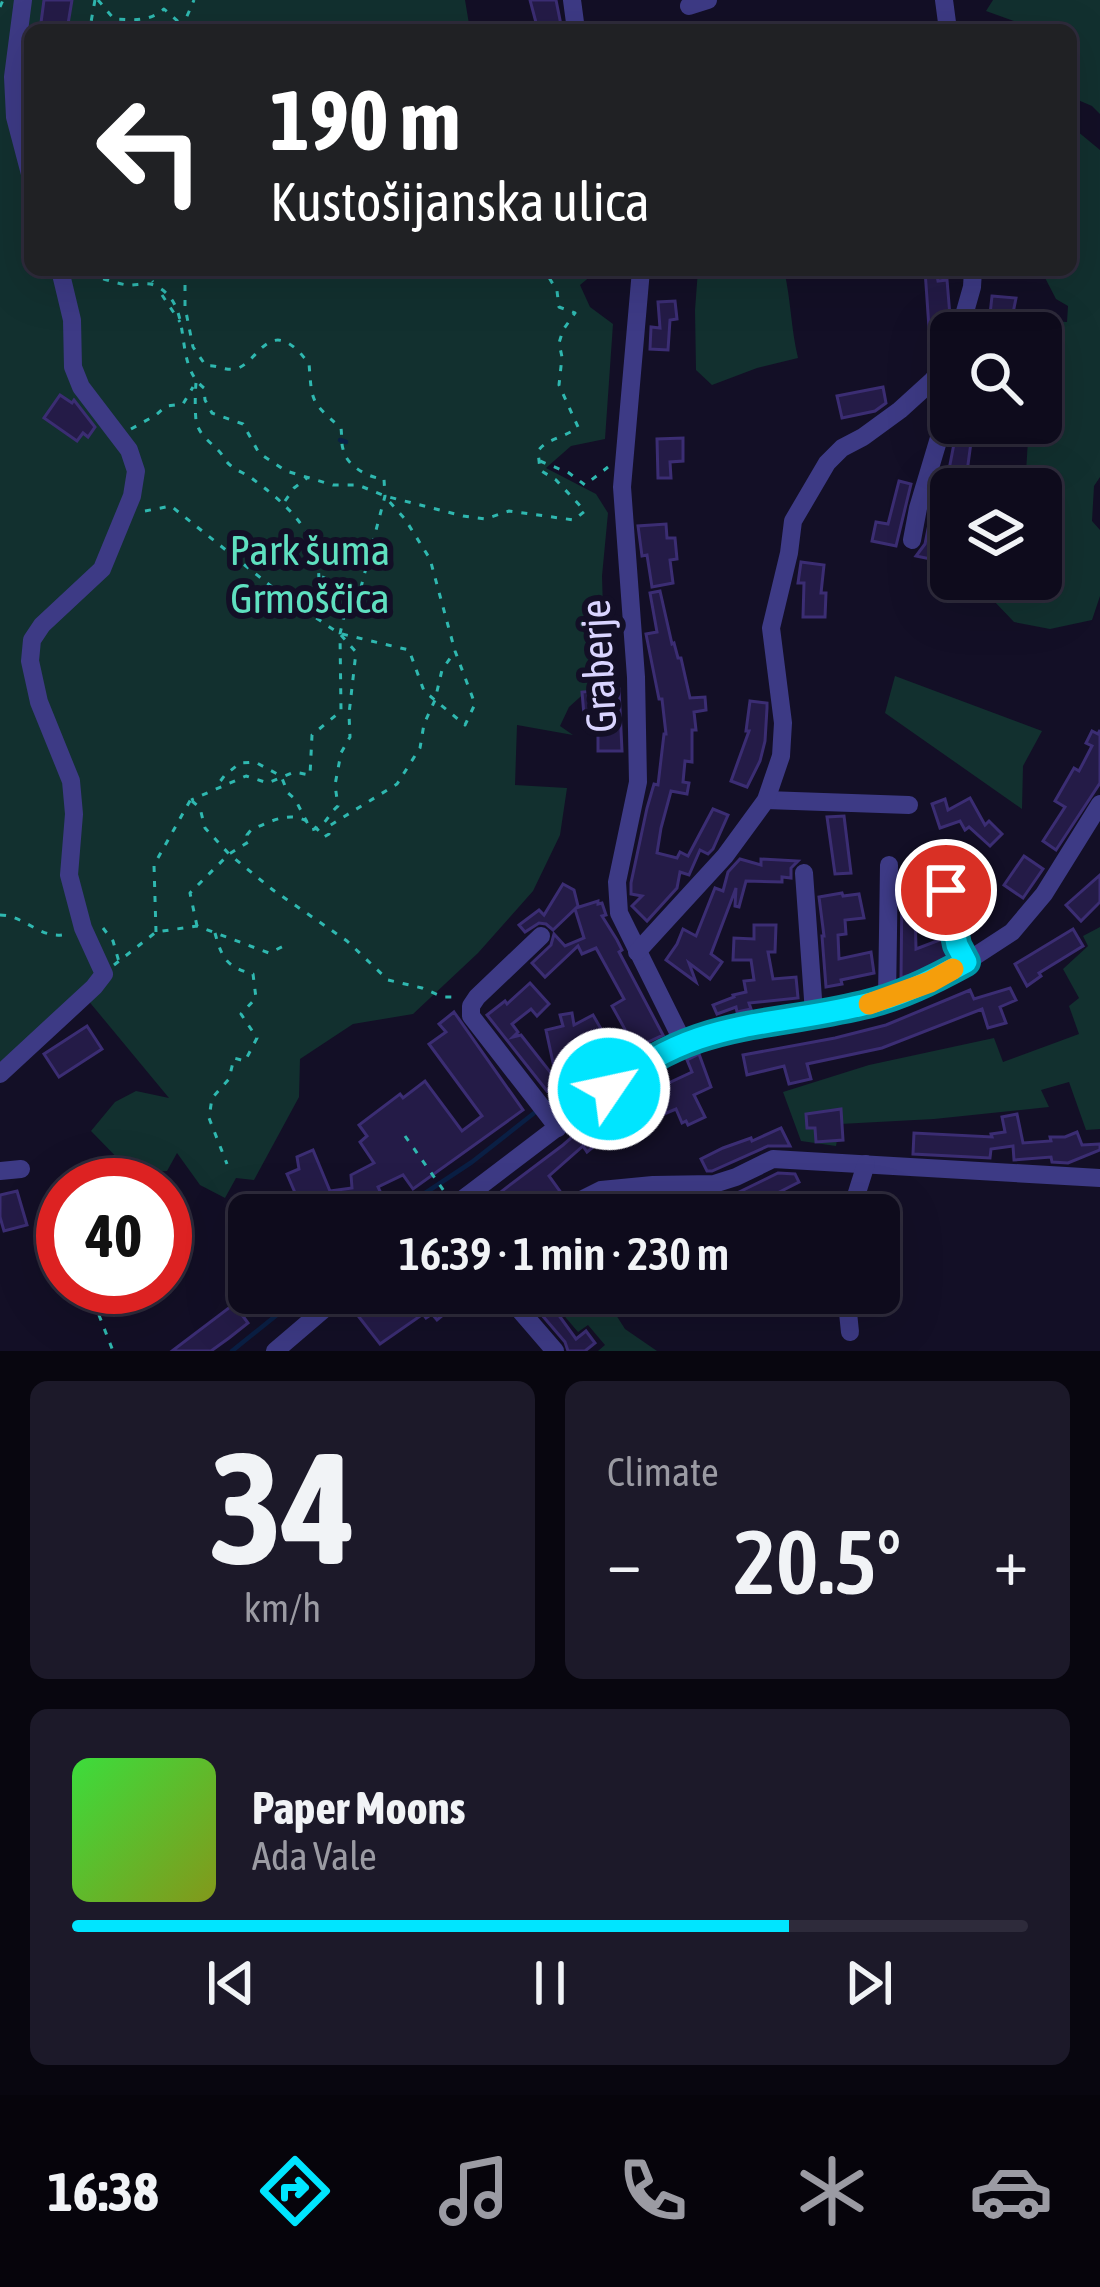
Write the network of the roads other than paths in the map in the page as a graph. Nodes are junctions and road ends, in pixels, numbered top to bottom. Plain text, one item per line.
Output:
1 (23, 0) edge
2 (24, 150) edge
3 (61, 276) edge
4 (640, 276) edge
5 (973, 276) edge
6 (964, 312) edge
7 (930, 383) edge
8 (937, 444) edge
9 (912, 540) dead end
10 (766, 800) junction
11 (909, 805) dead end
12 (1099, 809) edge
13 (1084, 829) junction
14 (1100, 844) edge
15 (889, 866) dead end
16 (804, 873) dead end
17 (946, 890) dead end
18 (541, 936) dead end
19 (637, 952) junction
20 (966, 962) junction
21 (886, 998) junction
22 (814, 1013) junction
23 (683, 1042) junction
24 (0, 1074) edge
25 (546, 1113) junction
26 (866, 1164) junction
27 (21, 1168) dead end
28 (0, 1171) edge
29 (1100, 1178) edge
30 (469, 1194) edge
31 (593, 1194) edge
32 (857, 1194) edge
33 (318, 1314) edge
34 (524, 1314) edge
35 (848, 1314) edge
36 (850, 1332) dead end
37 (275, 1351) edge
38 (555, 1351) edge

1 - 2 street
3 - 24 street
4 - 19 street, Graberje
5 - 6 street
7 - 10 street
8 - 9 street
10 - 11 street
10 - 19 street
12 - 13 street
13 - 14 street
13 - 20 street
15 - 21 street
16 - 22 street
17 - 20 street
18 - 25 street
19 - 23 street, Graberje
20 - 21 street
21 - 22 street
22 - 23 street
23 - 25 street
25 - 30 street
26 - 29 street
26 - 31 street
26 - 32 street
27 - 28 street
33 - 37 street
34 - 38 street
35 - 36 street

